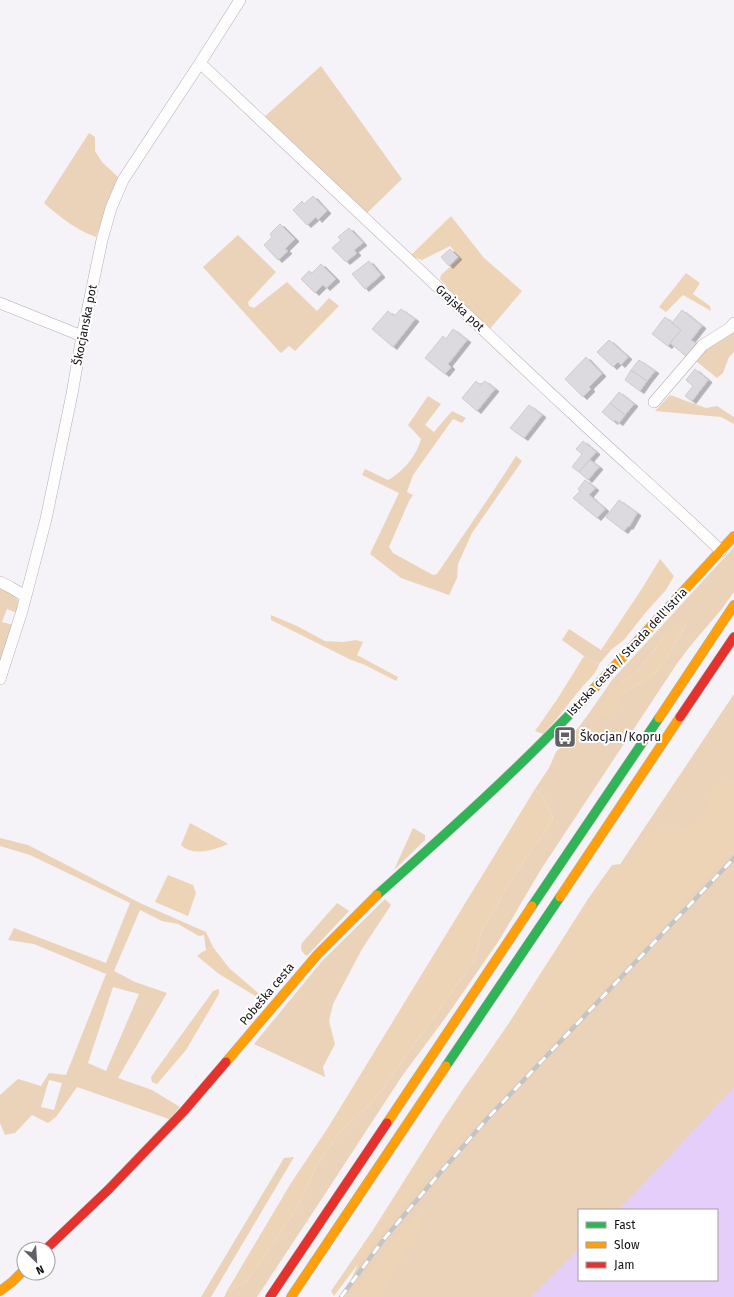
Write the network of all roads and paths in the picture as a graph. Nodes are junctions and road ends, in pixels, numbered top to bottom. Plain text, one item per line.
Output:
1 (240, 0) edge
2 (200, 63) junction
3 (0, 303) edge
4 (734, 323) edge
5 (82, 336) junction
6 (654, 402) dead end
7 (734, 536) edge
8 (721, 551) junction
9 (0, 582) edge
10 (25, 596) junction
11 (734, 605) edge
12 (734, 637) edge
13 (0, 679) edge
14 (518, 766) joint
15 (54, 1241) edge
16 (16, 1278) edge
17 (0, 1291) edge
18 (270, 1297) edge
19 (291, 1297) edge

1 - 2 street, Škocjanska pot
2 - 5 street, Škocjanska pot
2 - 8 street, Grajska pot
3 - 5 street
4 - 6 street
5 - 10 street, Škocjanska pot
7 - 8 main road, Istrska cesta / Strada dell'Istria
8 - 14 main road, Istrska cesta / Strada dell'Istria
9 - 10 street
10 - 13 street, Škocjanska pot
11 - 18 main road
12 - 19 main road
14 - 15 main road, Pobeška cesta
16 - 17 main road

